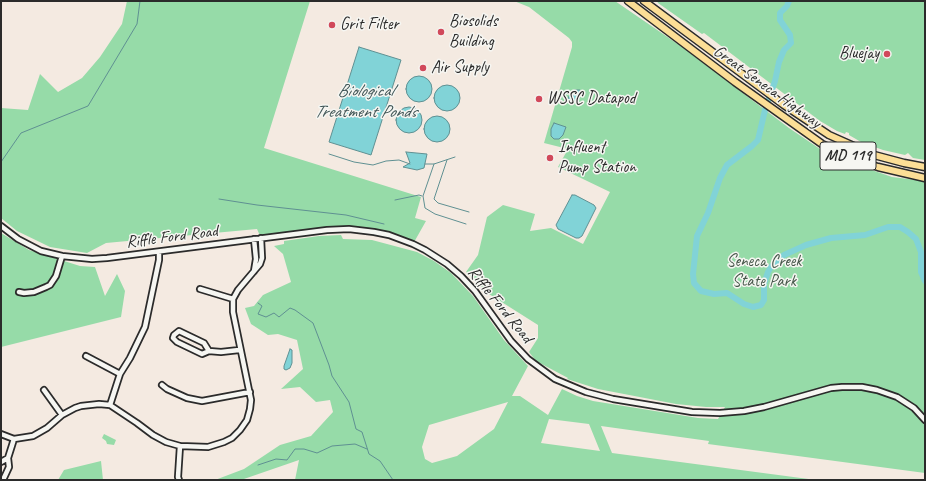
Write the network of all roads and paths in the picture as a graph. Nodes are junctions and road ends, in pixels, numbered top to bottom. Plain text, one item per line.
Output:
1 (628, 1) edge
2 (644, 1) edge
3 (925, 167) edge
4 (925, 178) edge
5 (1, 226) edge
6 (261, 238) junction
7 (254, 240) junction
8 (159, 252) junction
9 (62, 256) junction
10 (254, 272) junction
11 (200, 289) dead end
12 (20, 292) dead end
13 (233, 299) junction
14 (240, 350) junction
15 (209, 351) junction
16 (86, 356) dead end
17 (120, 374) junction
18 (162, 385) dead end
19 (44, 390) dead end
20 (250, 392) junction
21 (110, 405) junction
22 (62, 414) junction
23 (925, 420) edge
24 (1, 434) edge
25 (14, 439) junction
26 (180, 446) junction
27 (8, 458) junction
28 (1, 462) edge
29 (3, 480) edge
30 (179, 480) edge

1 - 4 main road, Great Seneca Highway / MD 119
2 - 3 main road, Great Seneca Highway / MD 119
5 - 9 street, Riffle Ford Road
6 - 7 street, Riffle Ford Road
6 - 10 street
6 - 23 street, Riffle Ford Road
7 - 8 street, Riffle Ford Road
7 - 10 street
8 - 9 street, Riffle Ford Road
8 - 17 street
9 - 12 street
10 - 13 street
11 - 13 street
13 - 14 street
14 - 15 street
14 - 20 street
15 - 15 street
16 - 17 street
17 - 21 street
18 - 20 street
19 - 22 street
20 - 26 street
21 - 22 street
21 - 26 street
22 - 25 street
24 - 25 street
25 - 27 street
26 - 30 street
27 - 28 street
27 - 29 street

